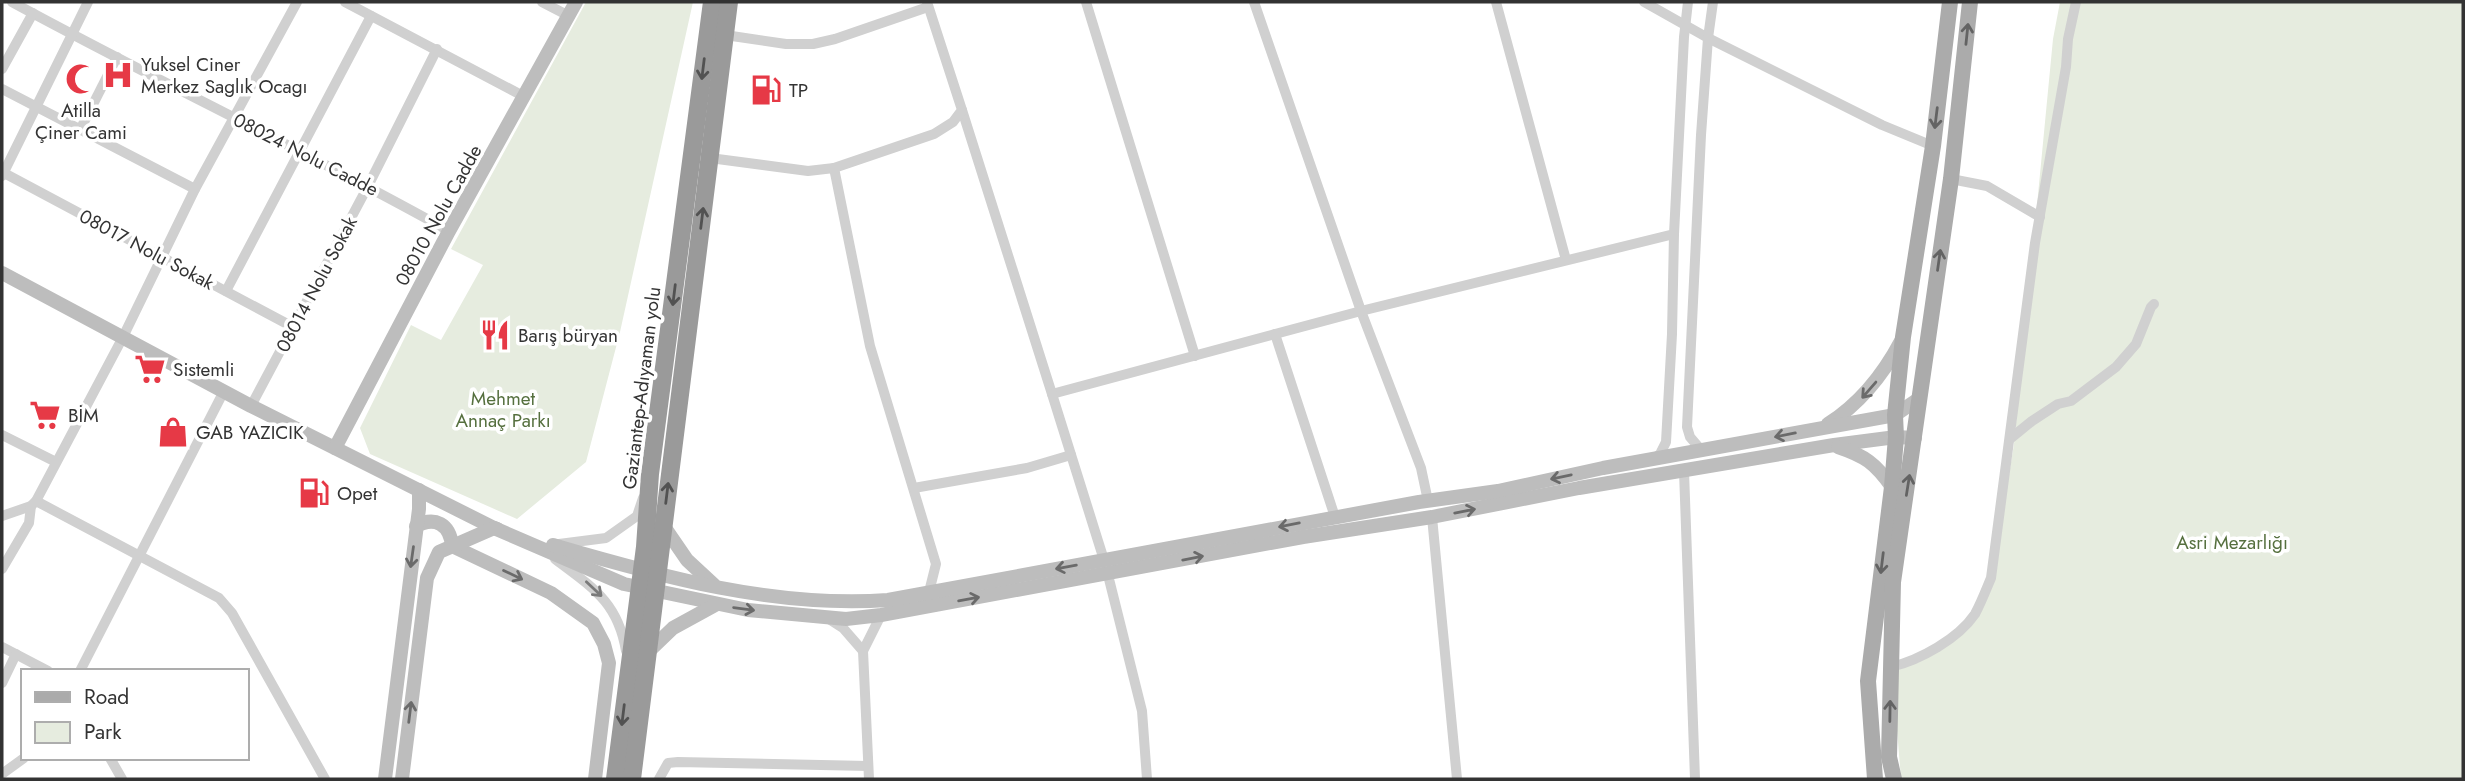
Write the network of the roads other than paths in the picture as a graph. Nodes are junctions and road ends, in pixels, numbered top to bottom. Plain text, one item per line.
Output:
1 (12, 2) edge
2 (88, 2) edge
3 (297, 2) edge
4 (345, 2) edge
5 (542, 2) edge
6 (576, 2) edge
7 (712, 2) edge
8 (729, 2) edge
9 (1086, 2) edge
10 (1254, 2) edge
11 (1496, 2) edge
12 (1644, 2) edge
13 (1688, 2) edge
14 (1713, 2) edge
15 (1950, 2) edge
16 (1970, 2) edge
17 (2076, 2) edge
18 (928, 5) edge
19 (33, 13) junction
20 (371, 16) junction
21 (569, 16) junction
22 (1685, 23) junction
23 (71, 34) junction
24 (725, 35) junction
25 (1708, 38) junction
26 (437, 49) junction
27 (117, 57) junction
28 (2, 69) edge
29 (2, 89) edge
30 (525, 97) junction
31 (36, 108) junction
32 (962, 110) junction
33 (235, 118) junction
34 (80, 130) junction
35 (1933, 146) junction
36 (300, 154) junction
37 (710, 158) junction
38 (834, 167) junction
39 (2, 174) edge
40 (1951, 179) junction
41 (368, 186) junction
42 (195, 189) junction
43 (2040, 217) junction
44 (449, 231) junction
45 (1674, 234) junction
46 (161, 256) junction
47 (1566, 260) junction
48 (2, 273) edge
49 (226, 291) junction
50 (2154, 304) dead end
51 (1361, 310) junction
52 (293, 327) junction
53 (1275, 334) junction
54 (1903, 337) junction
55 (122, 338) junction
56 (1195, 356) junction
57 (224, 391) junction
58 (1052, 394) junction
59 (1920, 398) junction
60 (251, 406) junction
61 (1895, 415) junction
62 (1819, 429) junction
63 (2, 435) edge
64 (1896, 437) junction
65 (1915, 438) junction
66 (2011, 438) junction
67 (1834, 445) junction
68 (335, 448) junction
69 (1702, 451) junction
70 (1071, 455) junction
71 (1654, 459) junction
72 (56, 462) junction
73 (1684, 471) junction
74 (650, 474) junction
75 (1892, 487) junction
76 (914, 488) junction
77 (419, 490) junction
78 (1428, 501) junction
79 (33, 504) junction
80 (2, 516) edge
81 (1335, 517) junction
82 (1432, 517) junction
83 (663, 525) junction
84 (416, 526) junction
85 (494, 528) junction
86 (452, 546) junction
87 (547, 547) junction
88 (141, 555) junction
89 (1106, 567) junction
90 (2, 569) edge
91 (648, 581) junction
92 (715, 586) junction
93 (929, 592) junction
94 (715, 605) junction
95 (881, 615) junction
96 (826, 617) junction
97 (2, 647) edge
98 (863, 651) junction
99 (648, 652) junction
100 (16, 654) junction
101 (629, 666) junction
102 (1891, 667) junction
103 (44, 669) edge
104 (81, 669) edge
105 (2, 683) edge
106 (21, 760) edge
107 (111, 760) edge
108 (868, 766) junction
109 (2, 774) edge
110 (122, 779) edge
111 (325, 779) edge
112 (385, 779) edge
113 (402, 779) edge
114 (595, 779) edge
115 (615, 779) edge
116 (632, 779) edge
117 (659, 779) edge
118 (869, 779) edge
119 (1147, 779) edge
120 (1457, 779) edge
121 (1695, 779) edge
122 (1875, 779) edge
123 (1894, 779) edge

1 - 19 street, 08024 Nolu Cadde
2 - 23 street
3 - 33 street
4 - 20 street
5 - 21 street
6 - 21 street, 08010 Nolu Cadde
7 -> 74 highway, Gaziantep-Adıyaman yolu
8 - 24 highway, Gaziantep-Adıyaman yolu
9 - 56 street
10 - 51 street
11 - 47 street
12 - 22 street
13 - 22 street
14 - 25 street
15 -> 35 main road
40 -> 16 main road
17 - 43 street
18 - 24 street
18 - 32 street
19 - 23 street, 08024 Nolu Cadde
19 - 28 street
20 - 26 street
20 - 36 street
21 - 30 street, 08010 Nolu Cadde
22 - 25 street
22 - 45 street
23 - 27 street, 08024 Nolu Cadde
23 - 31 street
24 - 37 highway, Gaziantep-Adıyaman yolu
25 - 35 street
25 - 69 street
26 - 30 street
26 - 41 street, 08014 Nolu Sokak
27 - 33 street, 08024 Nolu Cadde
27 - 34 street
29 - 31 street
30 - 44 street, 08010 Nolu Cadde
31 - 34 street
31 - 39 street
32 - 38 street
32 - 58 street
33 - 36 street, 08024 Nolu Cadde
33 - 42 street
34 - 42 street
35 - 54 main road
36 - 41 street, 08024 Nolu Cadde
36 - 49 street
37 - 38 street
83 -> 37 highway, Gaziantep-Adıyaman yolu
38 - 76 street
39 - 46 street, 08017 Nolu Sokak
40 - 43 street
59 -> 40 main road
41 - 44 street, 08024 Nolu Cadde
41 - 52 street, 08014 Nolu Sokak
42 - 46 street
43 - 66 street
44 - 68 street, 08010 Nolu Cadde
45 - 47 street
45 - 71 street
46 - 49 street, 08017 Nolu Sokak
46 - 55 street
47 - 51 street
48 - 55 street
49 - 52 street, 08017 Nolu Sokak
50 - 66 street
51 - 53 street
51 - 78 street
52 - 60 street, 08014 Nolu Sokak
53 - 56 street
53 - 81 street
54 - 61 main road
54 -> 62 street
55 - 57 street
55 - 72 street
56 - 58 street
57 - 60 street
57 - 88 street
58 - 70 street
59 - 61 street
59 - 65 main road
60 - 68 street
61 - 62 street
61 - 64 main road
62 -> 69 street
63 - 72 street
64 - 65 street
64 - 67 street
64 - 75 main road
102 -> 65 main road
66 - 102 street
67 - 73 street
67 - 75 street
68 - 77 street
69 - 71 street
70 - 76 street
70 - 89 street
71 -> 78 street
72 - 79 street
82 -> 73 street
73 - 121 street
74 - 87 street
74 - 91 highway, Gaziantep-Adıyaman yolu
75 -> 122 main road
76 - 93 street
77 - 84 street
77 - 85 street
78 - 81 street
79 - 80 street
79 - 88 street
79 - 90 street
81 -> 89 street
89 -> 82 street
82 - 120 street
83 - 91 highway, Gaziantep-Adıyaman yolu
83 - 92 street
84 - 86 street
84 -> 112 street
85 - 86 street
85 - 87 street
113 -> 86 street
86 -> 114 street
87 - 91 street
87 -> 101 street
88 - 104 street
88 - 111 street
89 -> 93 street
95 -> 89 street
89 - 119 street
91 - 92 street
91 - 94 street
91 - 99 highway, Gaziantep-Adıyaman yolu
91 - 101 highway, Gaziantep-Adıyaman yolu
92 - 93 street
94 -> 96 street
94 - 99 street
95 - 96 street
95 - 98 street
96 - 98 street
97 - 100 street
98 - 108 street
99 - 116 highway, Gaziantep-Adıyaman yolu
100 - 103 street
100 - 105 street
101 -> 115 highway, Gaziantep-Adıyaman yolu
123 -> 102 main road
106 - 109 street
107 - 110 street
108 - 117 street
108 - 118 street

